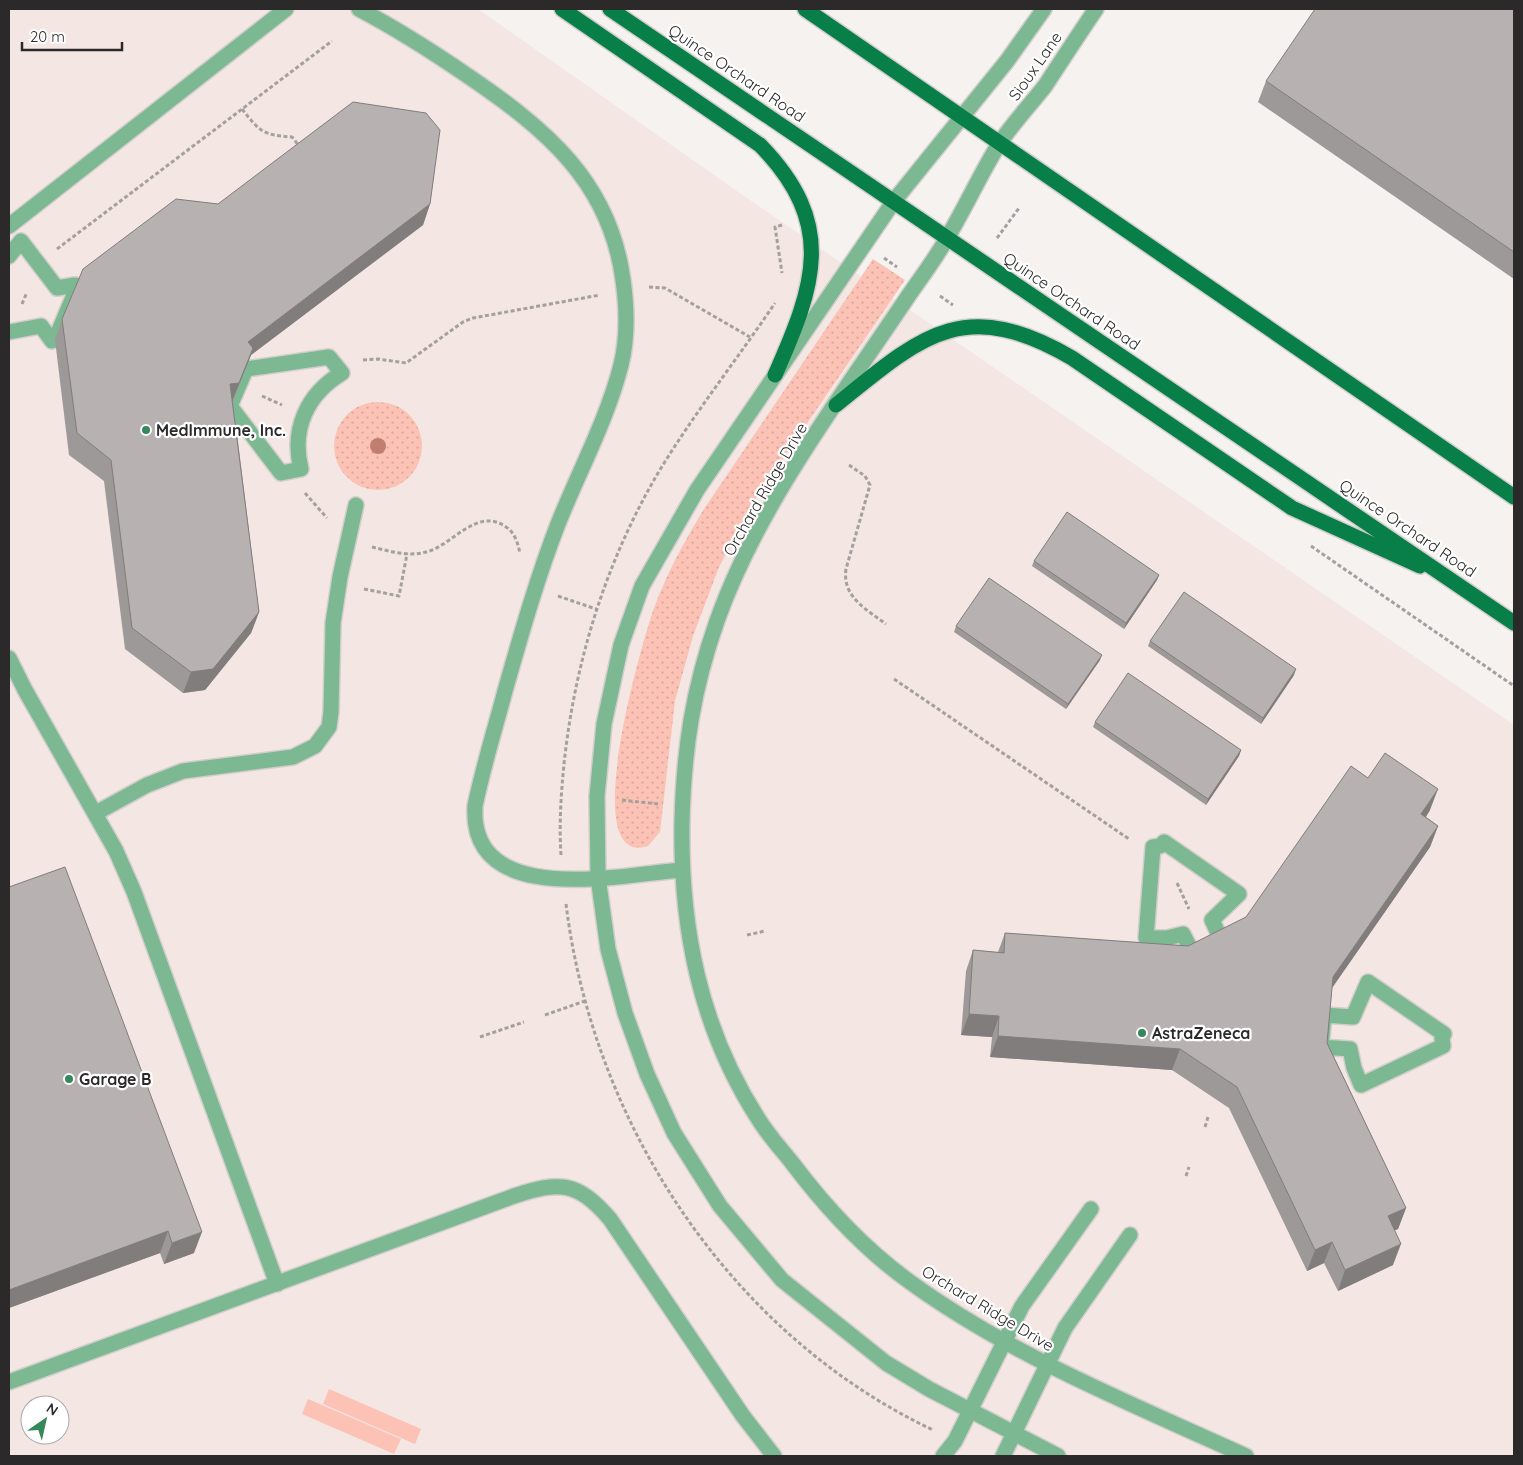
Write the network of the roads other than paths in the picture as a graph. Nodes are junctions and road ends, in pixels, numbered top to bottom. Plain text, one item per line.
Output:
1 (286, 9) edge
2 (359, 9) edge
3 (562, 9) edge
4 (610, 9) edge
5 (805, 9) edge
6 (1044, 9) edge
7 (1096, 9) edge
8 (962, 118) junction
9 (1000, 142) junction
10 (894, 201) junction
11 (9, 226) edge
12 (948, 238) junction
13 (9, 256) edge
14 (9, 332) edge
15 (775, 375) junction
16 (836, 405) junction
17 (294, 470) joint
18 (1514, 497) edge
19 (356, 504) dead end
20 (1459, 584) junction
21 (1514, 623) edge
22 (9, 658) edge
23 (96, 813) junction
24 (1153, 855) joint
25 (682, 870) junction
26 (598, 877) junction
27 (1368, 982) joint
28 (1091, 1209) dead end
29 (1130, 1235) dead end
30 (277, 1284) junction
31 (1005, 1341) junction
32 (1048, 1363) junction
33 (9, 1382) edge
34 (969, 1411) junction
35 (1014, 1434) junction
36 (774, 1456) edge
37 (943, 1456) edge
38 (1003, 1456) edge
39 (1058, 1456) edge
40 (1246, 1456) edge

1 - 11 street
2 - 26 street
3 - 15 main road
4 - 10 main road, Quince Orchard Road
5 - 8 main road
6 - 8 street, Sioux Lane
7 - 9 street, Sioux Lane
8 - 9 main road
8 - 10 street
9 - 12 street, Orchard Ridge Drive
9 - 18 main road
10 - 12 main road, Quince Orchard Road
10 - 15 street
12 - 16 street, Orchard Ridge Drive
12 - 20 main road, Quince Orchard Road
13 - 14 street
15 - 26 street
16 - 20 main road
16 - 25 street, Orchard Ridge Drive
17 - 17 street
19 - 23 street
20 - 21 main road, Quince Orchard Road
22 - 23 street
23 - 30 street
24 - 24 street
25 - 26 street
25 - 31 street, Orchard Ridge Drive
26 - 34 street
27 - 27 street
28 - 31 street
29 - 32 street
30 - 33 street
30 - 36 street
31 - 32 street, Orchard Ridge Drive
31 - 34 street
32 - 35 street
32 - 40 street, Orchard Ridge Drive
34 - 35 street
34 - 37 street
35 - 38 street
35 - 39 street

